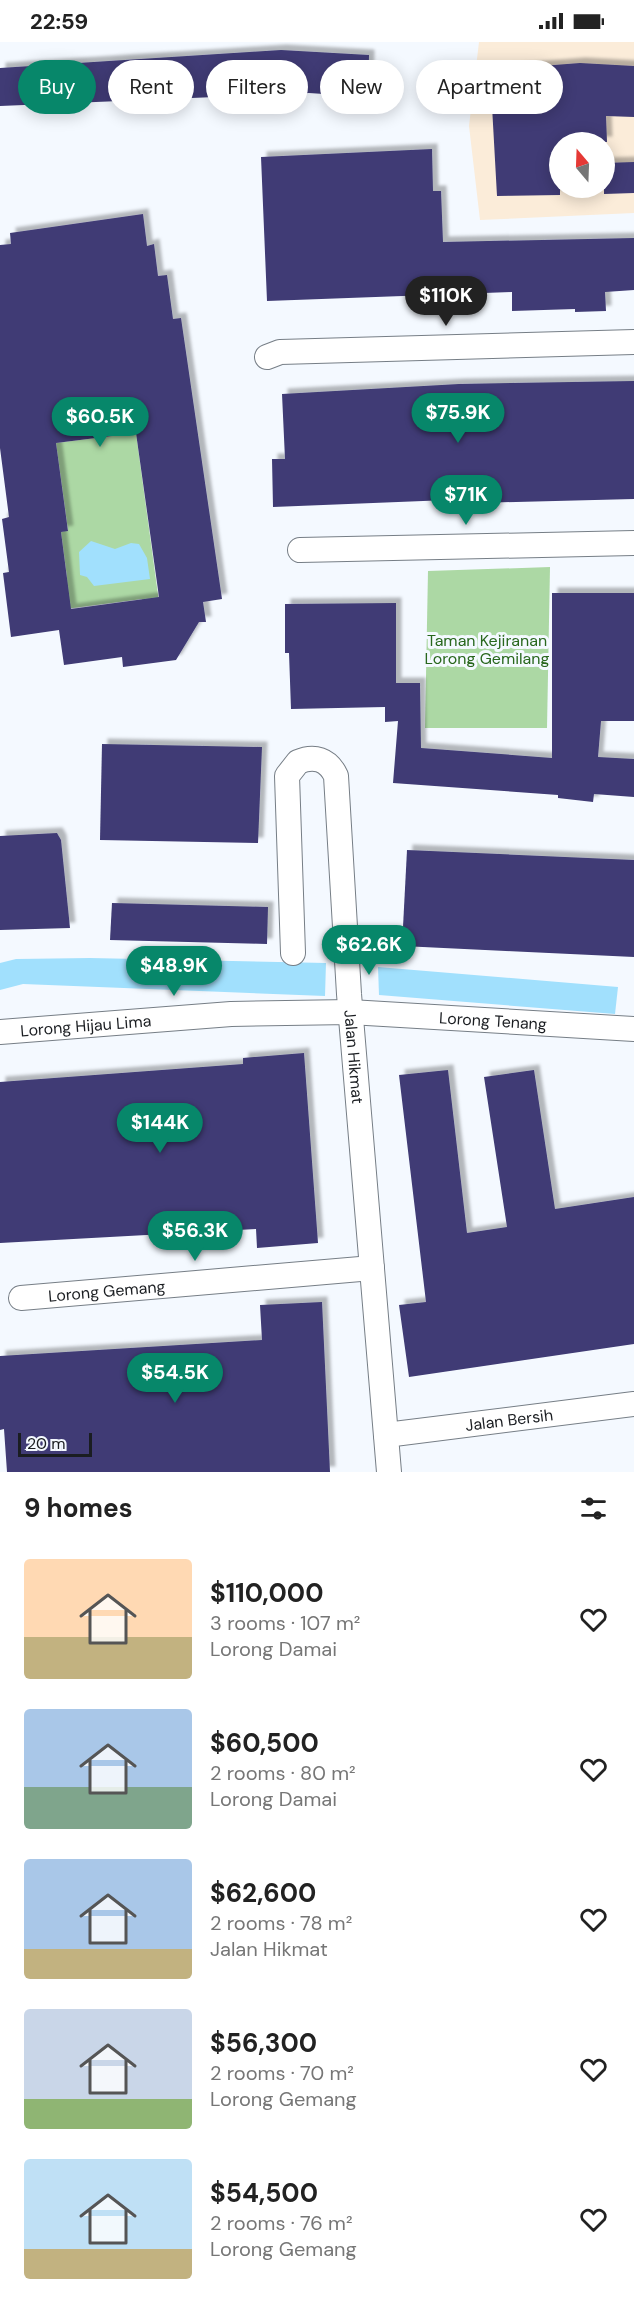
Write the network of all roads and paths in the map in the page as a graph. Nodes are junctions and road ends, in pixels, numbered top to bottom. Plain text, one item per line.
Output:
1 (634, 342) edge
2 (267, 357) dead end
3 (634, 543) edge
4 (300, 550) dead end
5 (293, 953) dead end
6 (350, 1003) junction
7 (634, 1029) edge
8 (0, 1032) edge
9 (372, 1268) junction
10 (21, 1298) dead end
11 (634, 1404) edge
12 (386, 1435) junction
13 (388, 1472) edge

1 - 2 street
3 - 4 street
5 - 6 street, Jalan Hikmat
6 - 7 street, Lorong Tenang
6 - 8 street, Lorong Hijau Lima
6 - 9 street, Jalan Hikmat
9 - 10 street, Lorong Gemang
9 - 12 street, Jalan Hikmat
11 - 12 street, Jalan Bersih
12 - 13 street, Jalan Hikmat

